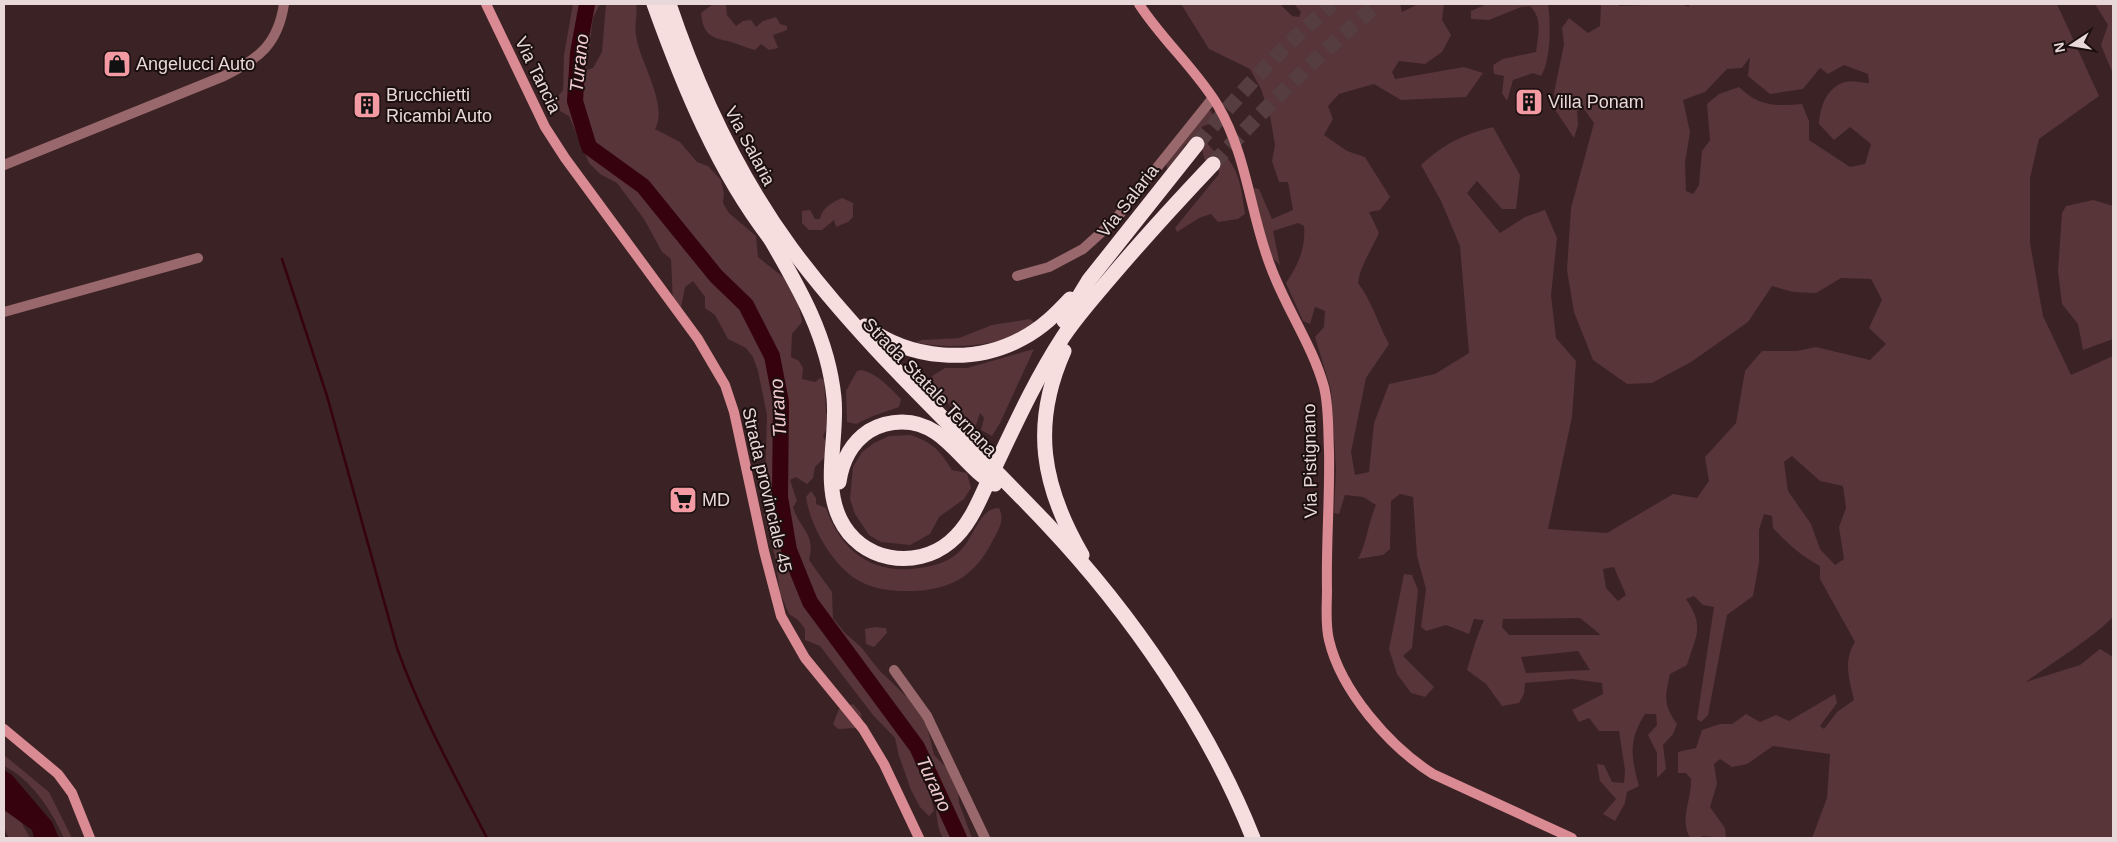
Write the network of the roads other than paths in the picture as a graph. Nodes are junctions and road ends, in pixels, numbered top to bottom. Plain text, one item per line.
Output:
1 (284, 4) edge
2 (486, 4) edge
3 (654, 4) edge
4 (669, 4) edge
5 (1139, 4) edge
6 (1212, 99) junction
7 (1197, 144) tunnel mouth
8 (565, 158) joint
9 (1213, 164) tunnel mouth
10 (4, 165) edge
11 (766, 233) junction
12 (198, 258) dead end
13 (1017, 276) dead end
14 (1094, 286) junction
15 (825, 291) junction
16 (4, 312) edge
17 (1001, 487) junction
18 (974, 499) junction
19 (1076, 558) junction
20 (1100, 586) junction
21 (894, 670) dead end
22 (4, 729) edge
23 (90, 838) edge
24 (919, 838) edge
25 (985, 838) edge
26 (1253, 838) edge
27 (1571, 838) edge

1 - 10 street
2 - 8 street, Via Tancia
3 - 11 highway, Via Salaria
4 - 15 highway, Via Salaria
5 - 6 street, Via Pistignano
6 - 13 street
6 - 27 street, Via Pistignano
7 - 14 highway, Via Salaria
8 - 24 street, Strada provinciale 45
9 - 14 highway, Via Salaria
11 - 17 highway, Strada Statale Ternana
11 - 18 highway
12 - 16 street
14 - 15 highway
14 - 18 highway
14 - 20 highway
15 - 19 highway, Strada Statale Ternana
17 - 18 highway
17 - 19 highway, Strada Statale Ternana
19 - 20 highway, Strada Statale Ternana
20 - 26 highway, Strada Statale Ternana
21 - 25 street
22 - 23 street

